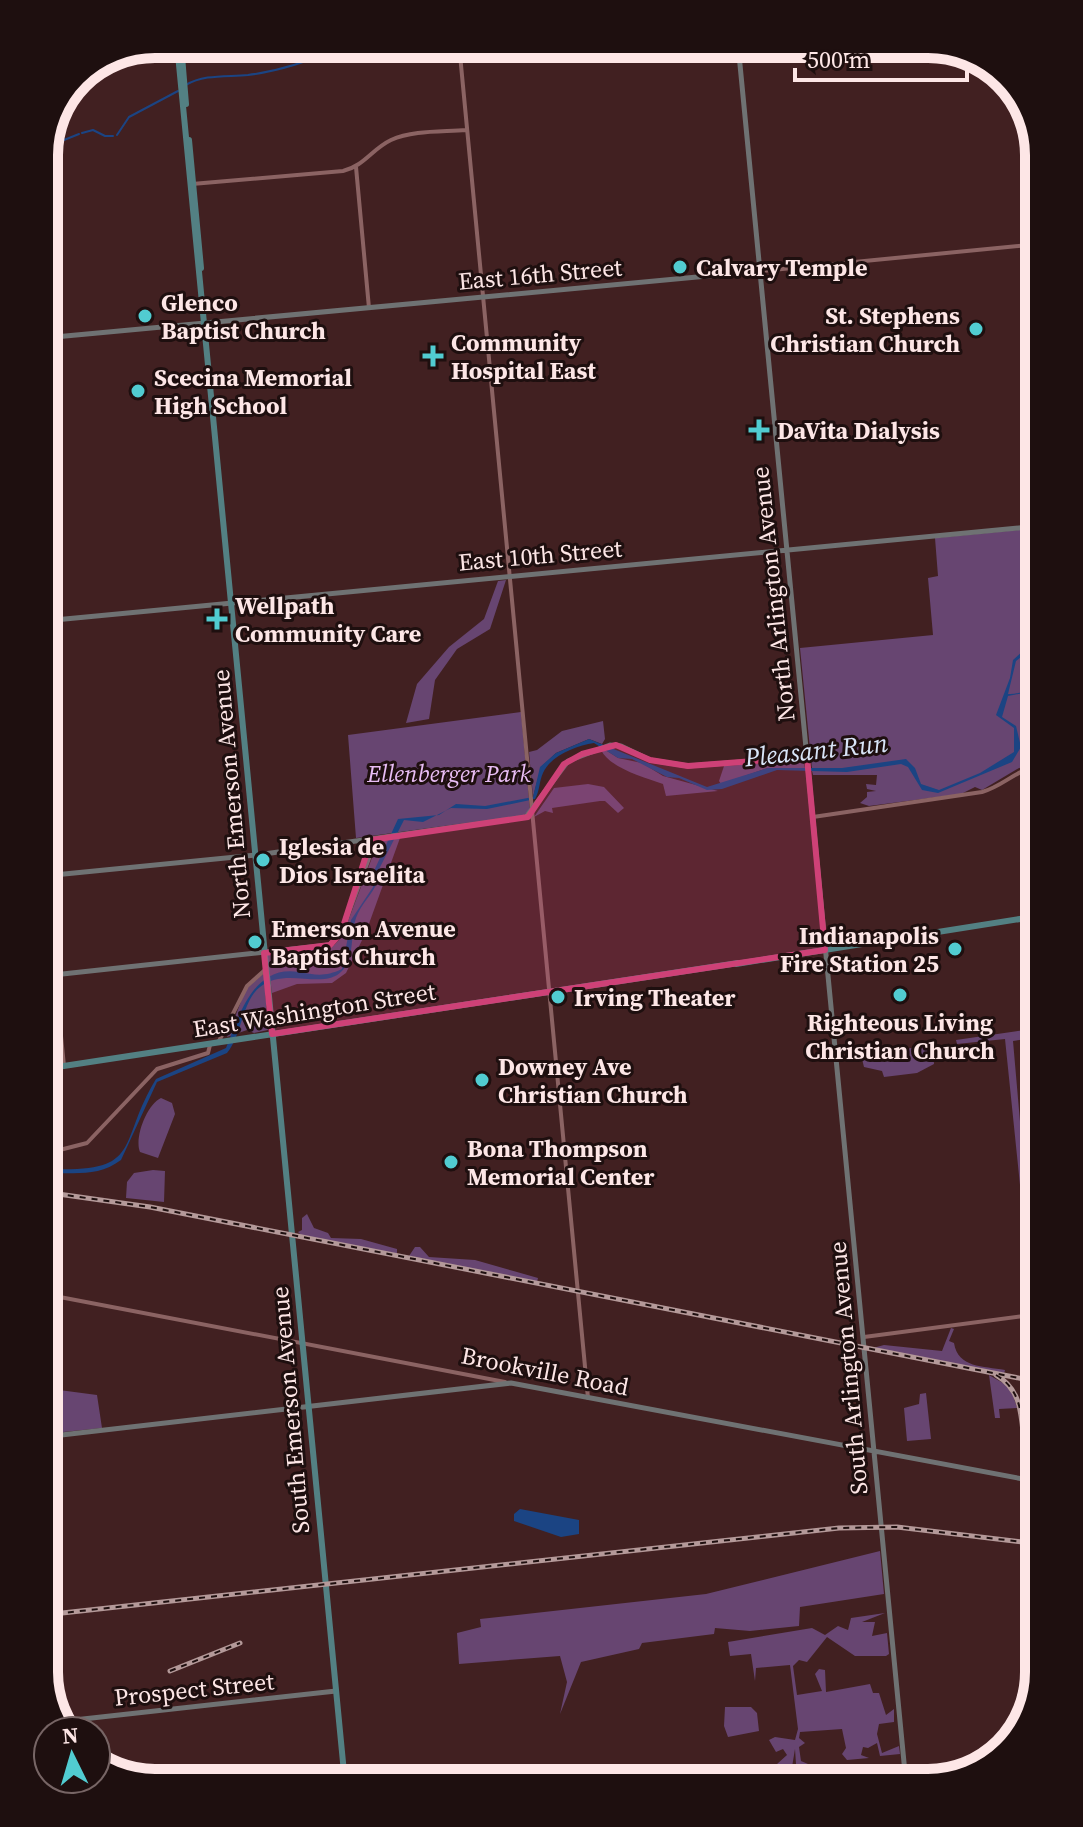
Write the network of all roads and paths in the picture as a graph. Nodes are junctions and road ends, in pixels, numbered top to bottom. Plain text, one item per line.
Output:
1 (180, 58) edge
2 (460, 58) edge
3 (739, 58) edge
4 (466, 130) junction
5 (356, 167) junction
6 (191, 184) junction
7 (1025, 245) edge
8 (761, 271) junction
9 (481, 297) junction
10 (369, 308) junction
11 (204, 324) junction
12 (58, 337) edge
13 (1025, 527) edge
14 (787, 550) junction
15 (508, 576) junction
16 (231, 603) junction
17 (58, 620) edge
18 (807, 757) junction
19 (1025, 769) edge
20 (532, 813) junction
21 (813, 817) junction
22 (371, 840) junction
23 (255, 855) junction
24 (58, 875) edge
25 (1025, 918) edge
26 (825, 950) junction
27 (264, 953) junction
28 (266, 972) junction
29 (58, 975) edge
30 (549, 992) junction
31 (58, 1005) edge
32 (272, 1034) junction
33 (218, 1043) junction
34 (64, 1066) junction
35 (58, 1067) edge
36 (58, 1151) edge
37 (58, 1297) edge
38 (1025, 1316) edge
39 (864, 1337) junction
40 (302, 1343) junction
41 (511, 1383) junction
42 (588, 1398) junction
43 (308, 1408) junction
44 (58, 1435) edge
45 (874, 1451) junction
46 (1025, 1479) edge
47 (336, 1691) junction
48 (112, 1716) edge
49 (344, 1769) edge
50 (905, 1769) edge

1 - 6 main road, North Emerson Avenue
2 - 4 street
3 - 8 main road, North Arlington Avenue
4 - 5 street
4 - 9 street
5 - 6 street
5 - 10 street
6 - 11 main road, North Emerson Avenue
7 - 8 street, East 16th Street
8 - 9 main road, East 16th Street
8 - 14 main road, North Arlington Avenue
9 - 10 main road, East 16th Street
9 - 15 street
10 - 11 main road, East 16th Street
11 - 12 main road, East 16th Street
11 - 16 main road, North Emerson Avenue
13 - 14 main road, East 10th Street
14 - 15 main road, East 10th Street
14 - 18 main road, North Arlington Avenue
15 - 16 main road, East 10th Street
15 - 20 street
16 - 17 main road, East 10th Street
16 - 23 main road, North Emerson Avenue
18 - 20 main road
18 - 21 main road, North Arlington Avenue
19 - 21 street
20 - 22 main road
20 - 30 street
21 - 26 main road, North Arlington Avenue
22 - 23 main road
22 - 27 main road
23 - 24 main road
23 - 27 main road, North Emerson Avenue
25 - 26 main road, East Washington Street
26 - 30 main road, East Washington Street
26 - 39 main road, South Arlington Avenue
27 - 28 main road, North Emerson Avenue
27 - 29 main road
28 - 32 main road, North Emerson Avenue
28 - 33 street
30 - 32 main road, East Washington Street
30 - 42 street
31 - 34 street
32 - 33 main road, East Washington Street
32 - 40 main road, South Emerson Avenue
33 - 34 main road, East Washington Street
33 - 36 street
34 - 35 main road, East Washington Street
37 - 40 street, Brookville Road
38 - 39 street
39 - 45 main road, South Arlington Avenue
40 - 41 street, Brookville Road
40 - 43 main road, South Emerson Avenue
41 - 42 main road, Brookville Road
41 - 43 main road
42 - 45 main road, Brookville Road
43 - 44 main road
43 - 47 main road, South Emerson Avenue
45 - 46 main road, Brookville Road
45 - 50 main road, South Arlington Avenue
47 - 48 main road, Prospect Street
47 - 49 main road, South Emerson Avenue

